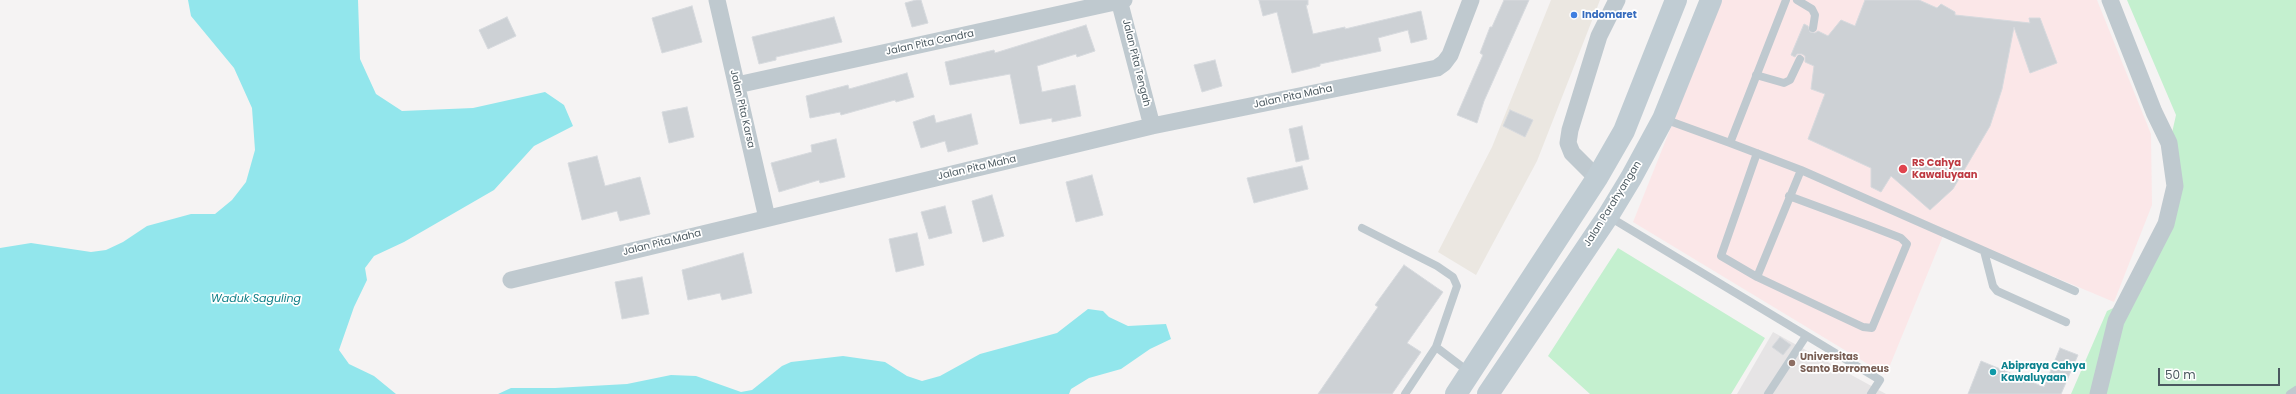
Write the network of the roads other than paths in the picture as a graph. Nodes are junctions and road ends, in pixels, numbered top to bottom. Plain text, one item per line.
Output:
1 (717, 0) edge
2 (1121, 0) edge
3 (1471, 0) edge
4 (1617, 0) edge
5 (1676, 0) edge
6 (1711, 0) edge
7 (1786, 0) edge
8 (1797, 0) edge
9 (2110, 0) edge
10 (1813, 28) dead end
11 (1800, 59) dead end
12 (1756, 75) junction
13 (737, 85) junction
14 (1664, 119) junction
15 (1152, 126) junction
16 (1730, 143) junction
17 (1757, 153) junction
18 (1801, 170) junction
19 (1598, 178) junction
20 (1789, 196) junction
21 (1608, 216) junction
22 (767, 218) junction
23 (1362, 228) dead end
24 (1550, 250) junction
25 (1984, 251) junction
26 (1573, 266) junction
27 (1757, 277) junction
28 (511, 280) dead end
29 (2075, 291) dead end
30 (2066, 322) dead end
31 (1806, 336) junction
32 (1436, 347) junction
33 (1469, 372) junction
34 (2296, 390) edge
35 (1405, 394) edge
36 (1456, 394) edge
37 (1488, 394) edge
38 (1768, 394) edge
39 (1871, 394) edge
40 (2098, 394) edge
41 (2290, 394) edge

1 - 13 street, Jalan Pita Karsa
2 - 13 street, Jalan Pita Candra
2 - 15 street, Jalan Pita Tengah
3 - 15 street, Jalan Pita Maha
4 - 19 street
5 - 19 main road
6 - 14 main road, Jalan Parahyangan
7 - 12 lane
8 - 10 lane
9 - 40 street
11 - 12 lane
12 - 16 lane
13 - 22 street, Jalan Pita Karsa
14 - 16 lane
14 - 21 main road, Jalan Parahyangan
15 - 22 street, Jalan Pita Maha
16 - 17 lane
17 - 18 lane
17 - 27 lane
18 - 20 lane
18 - 25 lane
19 - 24 main road
20 - 27 lane
20 - 27 lane
21 - 26 main road, Jalan Parahyangan
21 - 31 lane
22 - 28 street, Jalan Pita Maha
23 - 32 lane
24 - 26 main road
24 - 33 main road
25 - 29 lane
25 - 30 lane
26 - 37 main road, Jalan Parahyangan
31 - 38 lane
31 - 39 lane
32 - 33 lane
32 - 35 lane
33 - 36 main road
34 - 41 lane

